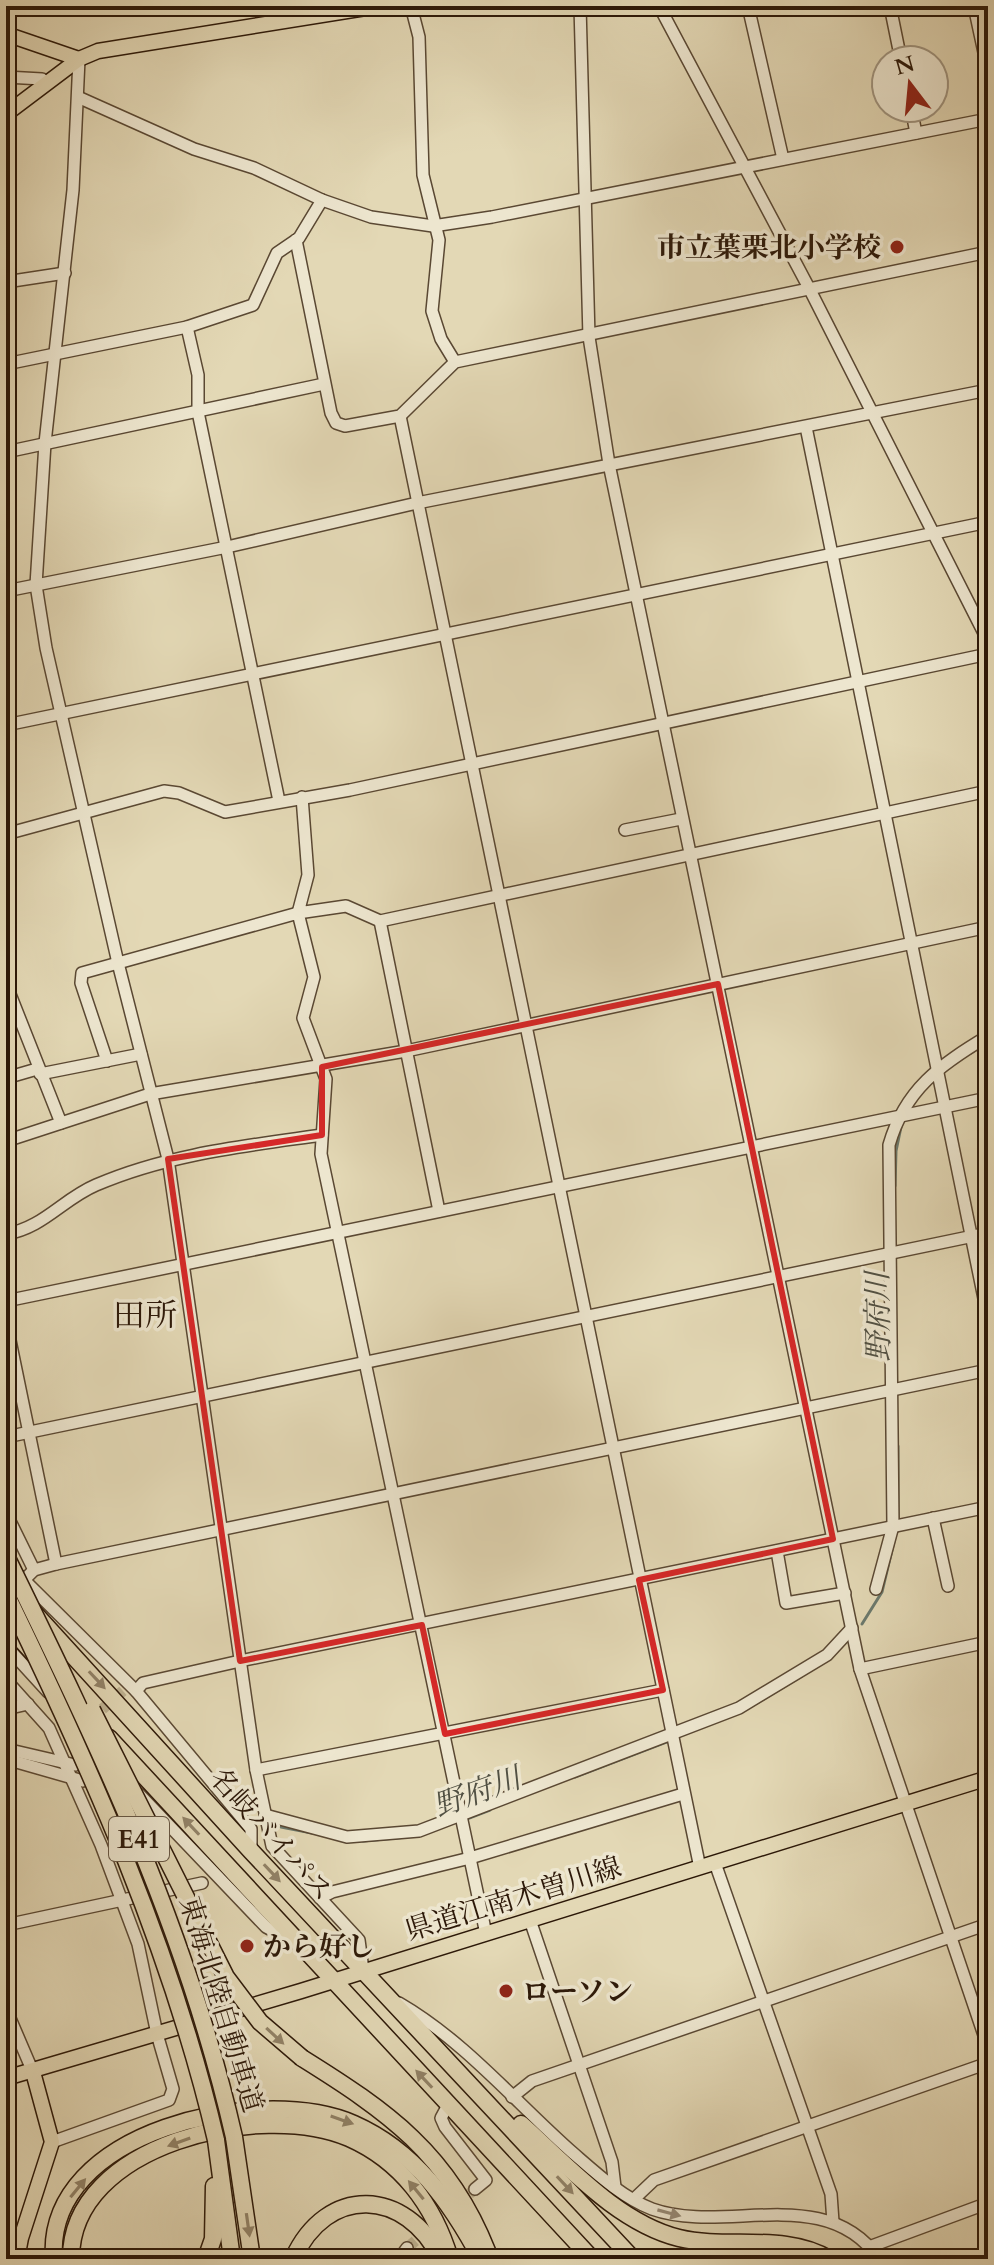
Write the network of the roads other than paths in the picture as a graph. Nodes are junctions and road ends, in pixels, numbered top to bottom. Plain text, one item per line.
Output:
1 (378, 6) edge
2 (411, 6) edge
3 (580, 6) edge
4 (659, 6) edge
5 (748, 6) edge
6 (890, 6) edge
7 (974, 6) edge
8 (6, 34) edge
9 (898, 44) edge
10 (79, 59) junction
11 (988, 71) edge
12 (6, 77) edge
13 (46, 84) junction
14 (80, 98) junction
15 (6, 114) edge
16 (988, 119) edge
17 (914, 124) edge
18 (916, 133) junction
19 (783, 159) junction
20 (746, 166) junction
21 (585, 199) junction
22 (322, 200) junction
23 (433, 226) junction
24 (296, 240) junction
25 (988, 252) edge
26 (65, 273) junction
27 (6, 282) edge
28 (809, 288) junction
29 (187, 327) junction
30 (589, 337) junction
31 (56, 353) junction
32 (455, 362) junction
33 (6, 364) edge
34 (324, 384) junction
35 (988, 390) edge
36 (198, 412) junction
37 (874, 414) junction
38 (400, 416) junction
39 (806, 427) junction
40 (45, 443) junction
41 (6, 452) edge
42 (609, 464) junction
43 (417, 503) junction
44 (988, 522) edge
45 (933, 535) junction
46 (227, 547) junction
47 (832, 555) junction
48 (36, 585) junction
49 (6, 591) edge
50 (638, 596) junction
51 (445, 637) junction
52 (988, 641) edge
53 (988, 654) edge
54 (252, 677) junction
55 (856, 683) junction
56 (62, 715) junction
57 (6, 725) edge
58 (662, 725) junction
59 (471, 764) junction
60 (988, 791) edge
61 (302, 797) junction
62 (279, 801) junction
63 (883, 812) junction
64 (85, 815) junction
65 (681, 819) junction
66 (625, 830) dead end
67 (6, 834) edge
68 (689, 855) junction
69 (497, 896) junction
70 (298, 913) junction
71 (380, 921) junction
72 (988, 927) edge
73 (910, 944) junction
74 (118, 963) junction
75 (6, 984) edge
76 (718, 984) junction
77 (524, 1026) junction
78 (988, 1036) edge
79 (406, 1051) junction
80 (141, 1054) junction
81 (107, 1061) junction
82 (322, 1067) junction
83 (38, 1072) junction
84 (937, 1072) junction
85 (6, 1078) edge
86 (150, 1094) junction
87 (988, 1098) edge
88 (944, 1107) junction
89 (903, 1115) junction
90 (61, 1123) junction
91 (322, 1135) junction
92 (6, 1141) edge
93 (752, 1146) junction
94 (168, 1159) junction
95 (557, 1186) junction
96 (439, 1211) junction
97 (338, 1232) junction
98 (988, 1233) edge
99 (6, 1234) edge
100 (972, 1237) junction
101 (893, 1252) junction
102 (185, 1266) junction
103 (779, 1275) junction
104 (6, 1301) edge
105 (584, 1316) junction
106 (988, 1318) edge
107 (6, 1321) edge
108 (367, 1362) junction
109 (988, 1370) edge
110 (895, 1389) junction
111 (204, 1396) junction
112 (806, 1407) junction
113 (30, 1431) junction
114 (6, 1437) edge
115 (611, 1448) junction
116 (394, 1493) junction
117 (988, 1507) edge
118 (6, 1513) edge
119 (933, 1518) junction
120 (897, 1525) junction
121 (223, 1528) junction
122 (833, 1539) junction
123 (777, 1551) junction
124 (6, 1557) edge
125 (56, 1564) junction
126 (34, 1570) junction
127 (24, 1580) junction
128 (639, 1580) junction
129 (6, 1582) edge
130 (948, 1586) dead end
131 (876, 1589) dead end
132 (845, 1593) junction
133 (6, 1594) edge
134 (6, 1623) edge
135 (422, 1625) junction
136 (852, 1628) junction
137 (988, 1642) edge
138 (6, 1646) edge
139 (240, 1661) junction
140 (860, 1669) junction
141 (6, 1680) edge
142 (130, 1688) junction
143 (663, 1690) junction
144 (28, 1704) junction
145 (6, 1709) edge
146 (445, 1734) junction
147 (672, 1738) junction
148 (6, 1749) edge
149 (6, 1759) edge
150 (256, 1770) junction
151 (73, 1772) junction
152 (988, 1778) edge
153 (683, 1794) junction
154 (905, 1805) junction
155 (265, 1815) junction
156 (462, 1819) junction
157 (251, 1851) junction
158 (470, 1858) junction
159 (715, 1863) junction
160 (700, 1868) junction
161 (202, 1883) dead end
162 (320, 1898) junction
163 (122, 1901) junction
164 (530, 1920) junction
165 (988, 1924) edge
166 (6, 1925) edge
167 (486, 1934) junction
168 (950, 1936) junction
169 (301, 1946) junction
170 (364, 1972) junction
171 (333, 1981) junction
172 (388, 1997) junction
173 (763, 1999) junction
174 (6, 2009) edge
175 (157, 2034) junction
176 (988, 2047) edge
177 (449, 2058) junction
178 (988, 2063) edge
179 (580, 2065) junction
180 (33, 2072) junction
181 (6, 2078) edge
182 (512, 2097) junction
183 (448, 2105) junction
184 (808, 2128) junction
185 (212, 2141) junction
186 (52, 2142) junction
187 (489, 2149) junction
188 (615, 2187) junction
189 (475, 2189) dead end
190 (634, 2199) junction
191 (988, 2203) edge
192 (833, 2222) junction
193 (869, 2247) junction
194 (407, 2248) tunnel mouth
195 (17, 2259) edge
196 (54, 2259) edge
197 (71, 2259) edge
198 (206, 2259) edge
199 (232, 2259) edge
200 (252, 2259) edge
201 (293, 2259) edge
202 (399, 2259) edge
203 (441, 2259) edge
204 (450, 2259) edge
205 (481, 2259) edge
206 (490, 2259) edge
207 (581, 2259) edge
208 (592, 2259) edge
209 (633, 2259) edge
210 (829, 2259) edge
211 (879, 2259) edge

1 - 10 main road
2 - 23 street
3 - 21 street
4 - 20 street
5 - 19 street
6 - 9 street
7 - 11 street
8 - 10 main road
10 - 13 main road
10 - 14 street
12 - 13 street
13 - 15 main road
14 - 22 street
14 - 26 street
16 - 18 street
17 - 18 street
18 - 19 street
19 - 20 street
20 - 21 street
20 - 28 street
21 - 23 street
21 - 30 street
22 - 23 street
22 - 24 street
23 - 32 street
24 - 29 street
24 - 34 street
25 - 28 street
26 - 27 street
26 - 31 street
28 - 30 street
28 - 37 street
29 - 31 street
29 - 36 street
30 - 32 street
30 - 42 street
31 - 33 street
31 - 40 street
32 - 38 street
34 - 36 street
34 - 38 street
35 - 37 street
36 - 40 street
36 - 46 street
37 - 39 street
37 - 45 street
38 - 43 street
39 - 42 street
39 - 47 street
40 - 41 street
40 - 48 street
42 - 43 street
42 - 50 street
43 - 46 street
43 - 51 street
44 - 45 street
45 - 47 street
45 - 52 street
46 - 48 street
46 - 54 street
47 - 50 street
47 - 55 street
48 - 49 street
48 - 56 street
50 - 51 street
50 - 58 street
51 - 54 street
51 - 59 street
53 - 55 street
54 - 56 street
54 - 62 street
55 - 58 street
55 - 63 street
56 - 57 street
56 - 64 street
58 - 59 street
58 - 65 street
59 - 61 street
59 - 69 street
60 - 63 street
61 - 62 street
61 - 70 street
62 - 64 street
63 - 68 street
63 - 73 street
64 - 67 street
64 - 74 street
65 - 66 street
65 - 68 street
68 - 69 street
68 - 76 street
69 - 71 street
69 - 77 street
70 - 71 street
70 - 74 street
70 - 82 street
71 - 79 street
72 - 73 street
73 - 76 street
73 - 84 street
74 - 80 street
74 - 81 street
75 - 83 street
76 - 77 street
76 - 93 street
77 - 79 street
77 - 95 street
78 - 84 street
79 - 82 street
79 - 96 street
80 - 81 street
80 - 86 street
81 - 83 street
82 - 86 street
82 - 91 street
83 - 85 street
83 - 90 street
84 - 88 street
84 - 89 street
86 - 90 street
86 - 94 street
87 - 88 street
88 - 89 street
88 - 100 street
89 - 93 street
89 - 101 street
90 - 92 street
91 - 94 street
91 - 97 street
93 - 95 street
93 - 103 street
94 - 99 street
94 - 102 street
95 - 96 street
95 - 105 street
96 - 97 street
97 - 102 street
97 - 108 street
98 - 100 street
100 - 101 street
100 - 106 street
101 - 103 street
101 - 110 street
102 - 104 street
102 - 111 street
103 - 105 street
103 - 112 street
105 - 108 street
105 - 115 street
107 - 113 street
108 - 111 street
108 - 116 street
109 - 110 street
110 - 112 street
110 - 120 street
111 - 113 street
111 - 121 street
112 - 115 street
112 - 122 street
113 - 114 street
113 - 125 street
115 - 116 street
115 - 128 street
116 - 121 street
116 - 135 street
117 - 119 street
118 - 126 street
119 - 120 street
119 - 130 street
120 - 122 street
120 - 131 street
121 - 125 street
121 - 139 street
122 - 123 street
122 - 132 street
123 - 128 street
123 - 132 street
124 - 127 street
124 -> 200 highway, 東海北陸自動車道 / E41, bridge
124 -> 206 highway, bridge
125 - 126 street
126 - 127 street
127 - 142 street
128 - 135 street
128 - 143 street
129 -> 157 highway, 名岐バイパス
132 - 136 street
133 - 185 highway, 東海北陸自動車道 / E41, bridge
169 -> 134 highway, 名岐バイパス
135 - 139 street
135 - 146 street
136 - 140 street
136 - 147 street
137 - 140 street
138 - 169 street
139 - 142 street
139 - 150 street
140 - 154 street
141 - 144 street
142 - 157 street
143 - 146 street
143 - 147 street
144 - 145 street
144 - 151 street
146 - 150 street
146 - 156 street
147 - 153 street
147 - 156 street
148 - 151 street
149 - 151 street
150 - 155 street
151 - 163 street
152 - 154 main road, 県道江南木曽川線
153 - 158 street
153 - 160 street
154 - 159 main road, 県道江南木曽川線
154 - 168 street
155 - 156 street
155 - 162 street
156 - 158 street
157 -> 170 highway, 名岐バイパス
158 - 162 street
158 - 167 street
159 - 160 main road, 県道江南木曽川線
159 - 173 street
160 - 164 main road, 県道江南木曽川線
161 - 163 street
162 - 170 street
163 - 166 street
163 - 175 street
164 - 167 main road, 県道江南木曽川線
164 - 179 street
165 - 168 street
167 - 170 main road, 県道江南木曽川線
168 - 173 street
168 - 176 street
169 - 171 highway, 名岐バイパス
170 - 171 main road, 県道江南木曽川線
170 - 172 highway, 名岐バイパス
171 - 175 main road, 県道江南木曽川線
183 -> 171 highway, 名岐バイパス
172 - 177 highway, 名岐バイパス
172 - 182 street
173 - 179 street
173 - 184 street
174 - 180 street
175 - 180 main road, 県道江南木曽川線
175 - 186 street
177 -> 209 highway, 名岐バイパス
177 - 210 highway
178 - 184 street
179 - 182 street
179 - 188 street
180 - 181 main road, 県道江南木曽川線
180 - 186 main road
182 - 188 street
183 - 187 highway, 名岐バイパス
183 - 189 street
184 - 190 street
184 - 192 street
185 - 198 highway
185 - 199 highway, 東海北陸自動車道 / E41
186 - 195 main road
187 - 207 highway
187 - 208 highway, 名岐バイパス
188 - 190 street
190 -> 192 street
191 - 193 street
192 - 193 street
193 - 211 street
194 - 202 street
196 -> 205 highway
204 -> 197 highway
201 - 203 highway

